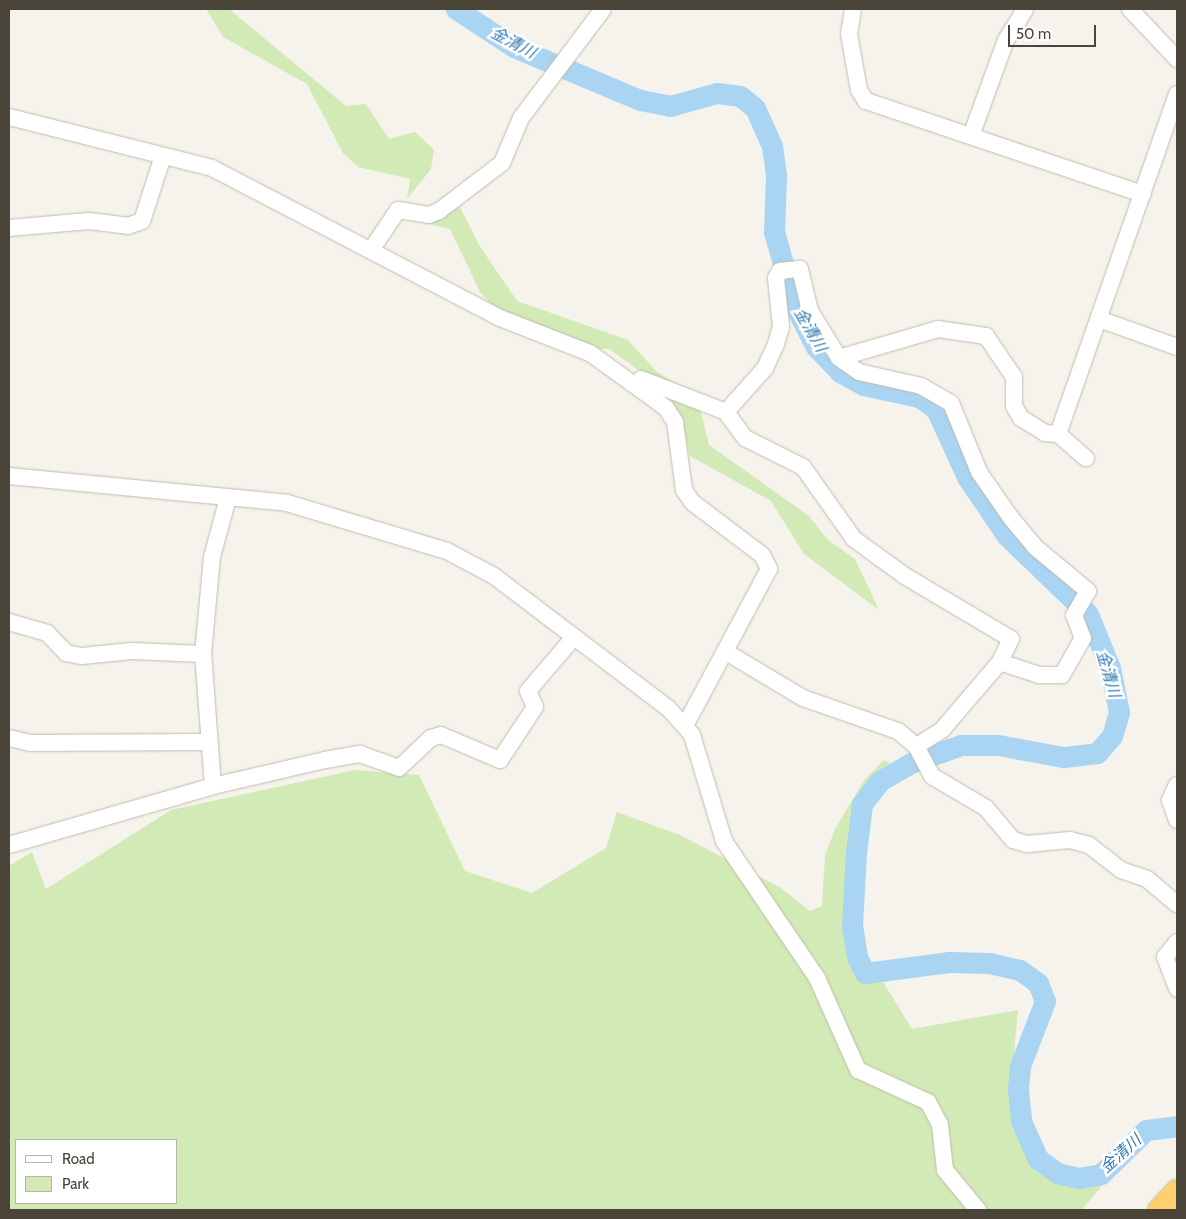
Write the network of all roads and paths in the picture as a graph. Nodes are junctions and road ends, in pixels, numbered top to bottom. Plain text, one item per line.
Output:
1 (603, 9) edge
2 (853, 9) edge
3 (1025, 9) edge
4 (1130, 9) edge
5 (1177, 59) edge
6 (1177, 94) edge
7 (9, 117) edge
8 (971, 136) junction
9 (163, 156) junction
10 (1143, 194) junction
11 (9, 228) edge
12 (371, 250) junction
13 (1099, 319) junction
14 (1177, 347) edge
15 (839, 358) junction
16 (604, 362) junction
17 (726, 412) junction
18 (1058, 434) junction
19 (1086, 458) dead end
20 (9, 476) edge
21 (228, 498) junction
22 (9, 622) edge
23 (574, 637) junction
24 (726, 652) junction
25 (204, 654) junction
26 (1000, 662) junction
27 (686, 724) junction
28 (9, 738) edge
29 (206, 742) junction
30 (917, 749) junction
31 (1177, 785) edge
32 (213, 786) junction
33 (1177, 820) edge
34 (9, 846) edge
35 (1177, 904) edge
36 (1177, 942) edge
37 (1177, 989) edge
38 (1177, 1191) edge
39 (978, 1210) edge
40 (1159, 1210) edge

1 - 12 street
2 - 8 street
3 - 8 street
4 - 5 street
6 - 10 street
7 - 9 street
8 - 10 street
9 - 11 street
9 - 12 street
10 - 13 street
12 - 16 street
13 - 14 street
13 - 18 street
15 - 17 street
15 - 18 street
15 - 26 street
16 - 17 street
16 - 24 street
17 - 26 street
18 - 19 street
20 - 21 street
21 - 23 street
21 - 25 street
22 - 25 street
23 - 27 street
23 - 32 street
24 - 27 street
24 - 30 street
25 - 29 street
26 - 30 street
27 - 39 street
28 - 29 street
29 - 32 street
30 - 35 street
31 - 33 street
32 - 34 street
36 - 37 street
38 - 40 highway

